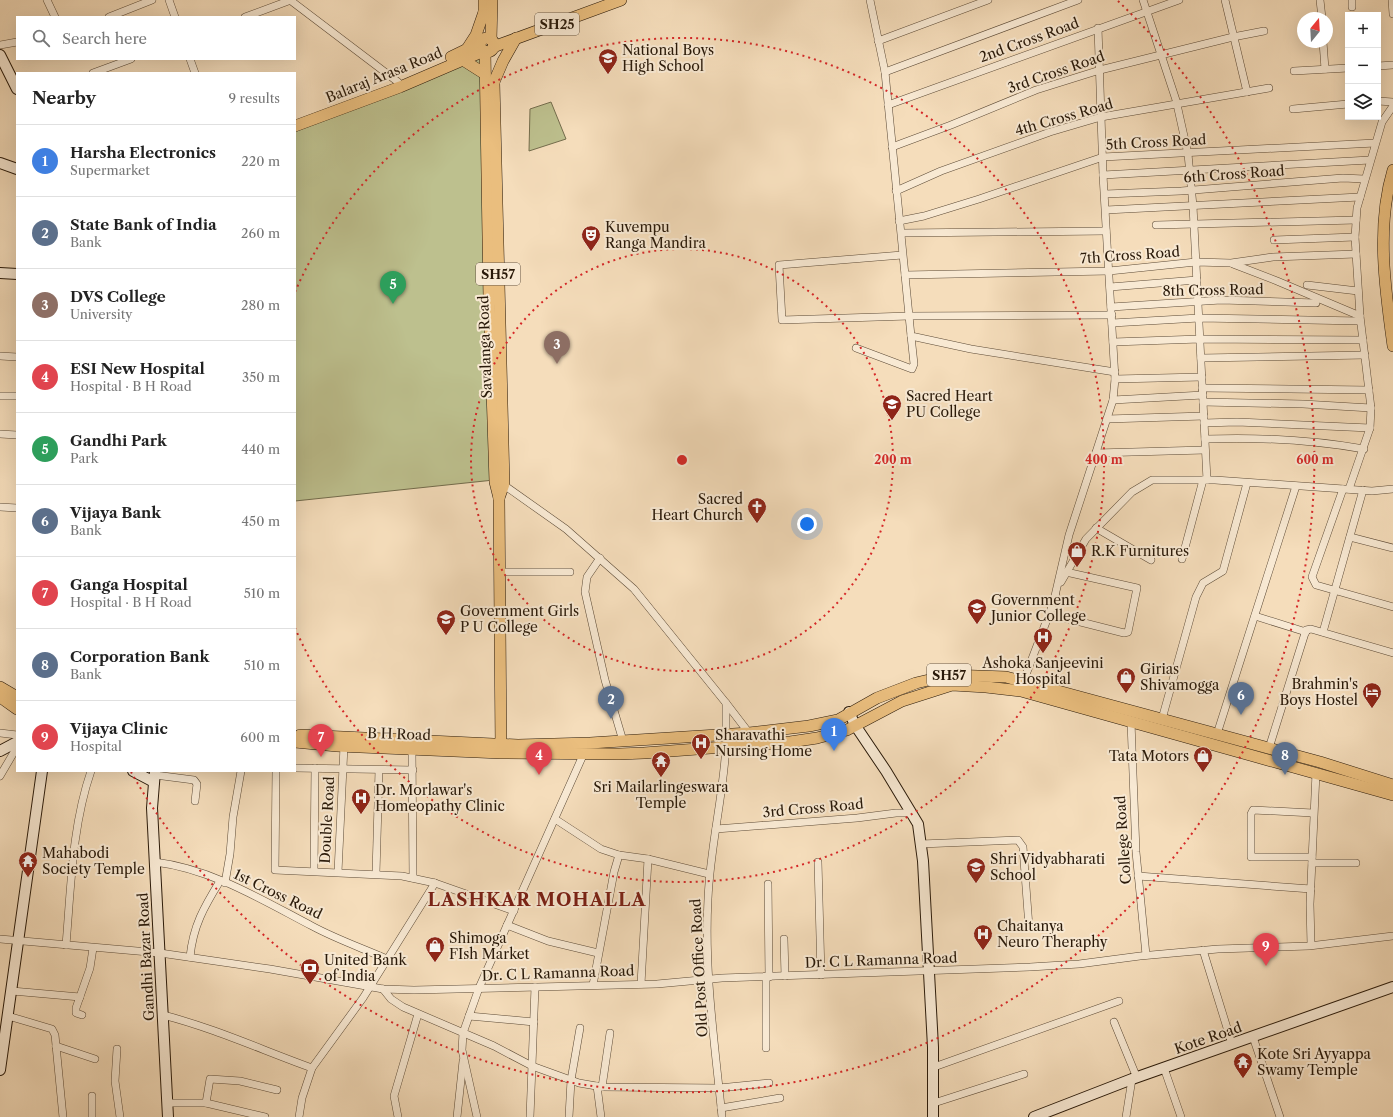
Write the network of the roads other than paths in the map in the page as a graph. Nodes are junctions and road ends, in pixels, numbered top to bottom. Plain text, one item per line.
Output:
1 (47, 0) edge
2 (152, 0) edge
3 (169, 0) edge
4 (291, 0) edge
5 (484, 0) edge
6 (492, 0) edge
7 (601, 0) edge
8 (621, 0) edge
9 (870, 0) edge
10 (988, 0) edge
11 (1078, 0) edge
12 (1143, 0) edge
13 (1179, 0) edge
14 (1225, 0) edge
15 (1320, 0) edge
16 (1392, 0) edge
17 (1147, 11) junction
18 (484, 12) junction
19 (1321, 12) edge
20 (1393, 14) edge
21 (55, 16) edge
22 (112, 16) edge
23 (176, 16) edge
24 (248, 16) edge
25 (1098, 28) junction
26 (1264, 31) dead end
27 (1233, 37) junction
28 (516, 38) junction
29 (878, 41) junction
30 (16, 42) edge
31 (0, 45) edge
32 (488, 45) junction
33 (1323, 48) edge
34 (1161, 54) junction
35 (0, 55) edge
36 (465, 55) junction
37 (128, 60) edge
38 (190, 60) edge
39 (1393, 65) edge
40 (1381, 66) edge
41 (1345, 68) edge
42 (1325, 69) junction
43 (1100, 70) junction
44 (1294, 71) dead end
45 (96, 72) edge
46 (195, 72) edge
47 (885, 72) junction
48 (490, 78) junction
49 (399, 84) junction
50 (16, 87) edge
51 (1269, 88) dead end
52 (1247, 92) junction
53 (1381, 101) edge
54 (1393, 102) edge
55 (1345, 104) edge
56 (888, 105) junction
57 (1177, 105) junction
58 (1393, 106) edge
59 (1293, 109) dead end
60 (1101, 117) junction
61 (296, 120) edge
62 (296, 126) edge
63 (1375, 143) junction
64 (892, 147) junction
65 (1188, 154) junction
66 (1103, 157) junction
67 (1370, 160) junction
68 (0, 163) edge
69 (16, 169) edge
70 (1190, 170) junction
71 (1393, 170) edge
72 (1103, 175) junction
73 (1364, 180) junction
74 (896, 190) junction
75 (1191, 190) junction
76 (1105, 194) junction
77 (1360, 197) junction
78 (1193, 206) junction
79 (1390, 206) edge
80 (1106, 210) junction
81 (1356, 220) junction
82 (899, 221) junction
83 (1156, 224) dead end
84 (1193, 224) junction
85 (1106, 231) junction
86 (902, 233) junction
87 (1355, 237) junction
88 (1274, 240) dead end
89 (1356, 254) junction
90 (902, 255) junction
91 (1196, 262) junction
92 (1231, 263) junction
93 (1393, 268) edge
94 (1110, 271) junction
95 (0, 273) edge
96 (16, 274) edge
97 (905, 275) junction
98 (1197, 280) junction
99 (1307, 285) dead end
100 (1110, 287) junction
101 (1358, 291) junction
102 (1198, 302) junction
103 (1316, 303) dead end
104 (1111, 307) junction
105 (1112, 315) junction
106 (909, 316) junction
107 (1199, 318) junction
108 (1360, 319) junction
109 (1112, 323) junction
110 (911, 336) junction
111 (1200, 339) junction
112 (1363, 340) junction
113 (1113, 342) junction
114 (1393, 346) edge
115 (856, 348) dead end
116 (1365, 355) junction
117 (0, 356) edge
118 (16, 357) edge
119 (1201, 358) junction
120 (1115, 376) junction
121 (1202, 377) junction
122 (1369, 390) junction
123 (1203, 395) junction
124 (0, 396) edge
125 (16, 396) edge
126 (1113, 400) junction
127 (1371, 408) junction
128 (1107, 419) junction
129 (1204, 419) junction
130 (1370, 428) junction
131 (0, 434) edge
132 (16, 435) edge
133 (1205, 439) junction
134 (1364, 449) junction
135 (1206, 450) junction
136 (1096, 453) junction
137 (1205, 480) junction
138 (499, 483) junction
139 (1247, 483) junction
140 (1296, 486) junction
141 (1346, 489) junction
142 (1363, 490) junction
143 (1393, 490) edge
144 (0, 507) edge
145 (16, 508) edge
146 (1096, 528) junction
147 (1350, 537) junction
148 (1393, 548) edge
149 (600, 558) junction
150 (1182, 559) dead end
151 (1151, 560) dead end
152 (500, 572) junction
153 (570, 572) dead end
154 (1066, 572) junction
155 (1336, 590) junction
156 (1054, 600) junction
157 (1393, 607) edge
158 (1048, 614) junction
159 (1255, 616) junction
160 (1306, 632) junction
161 (1323, 632) junction
162 (1393, 653) edge
163 (1022, 686) junction
164 (9, 693) edge
165 (726, 703) junction
166 (16, 707) edge
167 (849, 712) junction
168 (1162, 719) junction
169 (1131, 722) junction
170 (855, 725) junction
171 (0, 733) edge
172 (749, 733) junction
173 (726, 734) junction
174 (1217, 734) junction
175 (16, 735) edge
176 (296, 735) edge
177 (623, 741) junction
178 (296, 742) edge
179 (16, 743) edge
180 (344, 746) junction
181 (726, 746) junction
182 (501, 748) junction
183 (1269, 748) junction
184 (16, 749) edge
185 (412, 749) junction
186 (0, 751) edge
187 (584, 753) junction
188 (296, 768) edge
189 (315, 768) junction
190 (343, 769) junction
191 (379, 770) junction
192 (413, 770) junction
193 (42, 772) edge
194 (91, 772) edge
195 (137, 772) edge
196 (241, 772) edge
197 (276, 772) edge
198 (1316, 773) junction
199 (0, 776) edge
200 (154, 776) edge
201 (1393, 785) edge
202 (1393, 795) edge
203 (195, 801) dead end
204 (912, 813) junction
205 (1313, 813) junction
206 (555, 819) junction
207 (716, 829) junction
208 (921, 844) junction
209 (618, 855) junction
210 (648, 859) junction
211 (1312, 860) junction
212 (155, 862) junction
213 (818, 862) dead end
214 (1356, 863) dead end
215 (314, 871) junction
216 (338, 872) junction
217 (376, 873) junction
218 (709, 874) junction
219 (1138, 876) junction
220 (413, 878) junction
221 (223, 882) junction
222 (435, 883) junction
223 (768, 884) dead end
224 (1311, 889) junction
225 (514, 911) junction
226 (507, 925) junction
227 (1029, 927) dead end
228 (1393, 936) edge
229 (0, 939) edge
230 (784, 939) dead end
231 (19, 941) junction
232 (66, 945) junction
233 (1311, 945) junction
234 (93, 948) junction
235 (1203, 950) junction
236 (160, 953) junction
237 (598, 953) junction
238 (1146, 955) junction
239 (190, 957) junction
240 (387, 959) junction
241 (928, 971) junction
242 (821, 975) junction
243 (785, 976) junction
244 (768, 977) junction
245 (710, 979) junction
246 (641, 984) junction
247 (593, 985) junction
248 (535, 987) junction
249 (1393, 987) edge
250 (370, 988) junction
251 (479, 988) junction
252 (383, 989) junction
253 (12, 991) junction
254 (80, 997) junction
255 (1119, 1001) dead end
256 (418, 1014) junction
257 (82, 1015) dead end
258 (163, 1015) junction
259 (8, 1016) junction
260 (470, 1016) junction
261 (534, 1022) junction
262 (1114, 1022) dead end
263 (3, 1028) edge
264 (580, 1028) dead end
265 (463, 1033) junction
266 (610, 1033) dead end
267 (1253, 1037) junction
268 (1232, 1044) junction
269 (56, 1046) junction
270 (766, 1048) dead end
271 (117, 1049) dead end
272 (1, 1053) edge
273 (464, 1056) junction
274 (95, 1059) dead end
275 (532, 1066) junction
276 (934, 1067) junction
277 (312, 1068) junction
278 (1164, 1068) junction
279 (0, 1070) edge
280 (1024, 1074) dead end
281 (1134, 1078) junction
282 (571, 1080) junction
283 (769, 1083) dead end
284 (599, 1087) junction
285 (719, 1088) junction
286 (277, 1090) dead end
287 (92, 1096) dead end
288 (780, 1098) dead end
289 (167, 1103) junction
290 (206, 1103) junction
291 (722, 1108) junction
292 (935, 1112) edge
293 (248, 1115) edge
294 (63, 1117) edge
295 (92, 1117) edge
296 (120, 1117) edge
297 (168, 1117) edge
298 (265, 1117) edge
299 (299, 1117) edge
300 (398, 1117) edge
301 (402, 1117) edge
302 (406, 1117) edge
303 (457, 1117) edge
304 (477, 1117) edge
305 (530, 1117) edge
306 (569, 1117) edge
307 (601, 1117) edge
308 (722, 1117) edge
309 (1034, 1117) edge
310 (1126, 1117) edge
311 (1181, 1117) edge
312 (1280, 1117) edge

1 - 21 street
2 - 22 street
3 - 23 street
4 - 24 street
4 - 49 street
5 - 18 main road, Savalanga Road / SH57
6 - 32 main road, Savalanga Road / SH57
7 - 32 main road, SH25
8 - 28 main road, SH25
9 - 29 street
10 - 29 street
11 - 47 street
12 - 17 street
13 - 17 street, 2nd Cross Road
14 - 27 street
15 - 19 street
16 - 20 street
17 - 25 street, 2nd Cross Road
17 - 34 street
18 - 32 main road, Savalanga Road / SH57
18 - 36 main road
25 - 43 street
25 - 56 street, 2nd Cross Road
26 - 27 street, 3rd Cross Road
27 - 34 street, 3rd Cross Road
27 - 52 street
28 - 32 main road, SH25
28 - 48 main road
29 - 47 street
30 - 31 street
32 - 36 main road
32 - 48 main road, Savalanga Road / SH57
33 - 42 street
34 - 43 street, 3rd Cross Road
34 - 57 street
35 - 50 street
36 - 48 main road
36 - 49 main road
37 - 45 street
38 - 46 street
39 - 40 street
41 - 42 street
42 - 44 street
43 - 60 street
43 - 64 street, 3rd Cross Road
47 - 56 street
48 - 138 main road, Savalanga Road / SH57
49 - 61 main road
49 - 62 main road, Balaraj Arasa Road
51 - 52 street, 4th Cross Road
52 - 57 street, 4th Cross Road
53 - 54 street
55 - 59 street
56 - 64 street
57 - 60 street, 4th Cross Road
57 - 65 street
58 - 63 street
60 - 66 street
60 - 74 street, 4th Cross Road
63 - 65 street, 5th Cross Road
63 - 67 street
64 - 74 street
65 - 66 street, 5th Cross Road
65 - 70 street
66 - 72 street
66 - 82 street, 5th Cross Road
67 - 70 street
67 - 73 street
68 - 69 street
70 - 72 street
70 - 75 street
71 - 79 main road
72 - 76 street
73 - 75 street, 6th Cross Road
73 - 77 street
74 - 82 street
75 - 76 street, 6th Cross Road
75 - 78 street
76 - 80 street
77 - 78 street
77 - 81 street
78 - 80 street
78 - 84 street
79 - 93 main road
79 - 114 main road
80 - 85 street
81 - 84 street
81 - 87 street
82 - 86 street
83 - 84 street
84 - 91 street
85 - 86 street
85 - 94 street
86 - 90 street
87 - 88 street
87 - 89 street
89 - 92 street, 7th Cross Road
89 - 101 street
90 - 97 street
90 - 106 street
91 - 92 street, 7th Cross Road
91 - 94 street, 7th Cross Road
91 - 98 street
92 - 108 street
94 - 97 street, 7th Cross Road
94 - 100 street
95 - 96 street
97 - 106 street
98 - 100 street
98 - 102 street
99 - 101 street
100 - 104 street
101 - 108 street
102 - 103 street, 8th Cross Road
102 - 104 street, 8th Cross Road
102 - 107 street
104 - 105 street
105 - 106 street
105 - 109 street
106 - 110 street
107 - 108 street
107 - 109 street
107 - 111 street
108 - 112 street
109 - 113 street
110 - 115 street
110 - 120 street
111 - 112 street
111 - 113 street
111 - 119 street
112 - 116 street
113 - 120 street
116 - 119 street
116 - 122 street
117 - 118 street
119 - 121 street
120 - 121 street
120 - 126 street
121 - 123 street
122 - 123 street
122 - 127 street
123 - 126 street
123 - 127 street
123 - 129 street
124 - 125 street
126 - 128 street
127 - 130 street
128 - 129 street
128 - 136 street
129 - 130 street
129 - 133 street
130 - 134 street
131 - 132 street
133 - 134 street
133 - 135 street
134 - 141 street
135 - 136 street
135 - 137 street
136 - 156 street
137 - 139 street
137 - 146 street
137 - 150 street
138 - 149 street
138 - 152 main road, Savalanga Road / SH57
139 - 140 street
139 - 168 street
140 - 141 street
140 - 159 street
141 - 142 street
141 - 155 street
142 - 143 street
142 - 147 street
144 - 145 street
146 - 151 street
146 - 154 street
147 - 148 street
147 - 155 street
149 - 165 street
149 - 177 street
152 - 153 street
152 - 182 main road, Savalanga Road / SH57
154 - 156 street
154 - 158 street
155 - 157 street
155 - 161 street
156 - 158 street
158 - 163 street
159 - 160 street
159 - 174 street
160 - 161 street
160 - 183 street
161 - 162 street
163 - 167 main road, SH57
163 - 168 main road, SH57
163 - 169 main road, SH57
163 - 170 main road, SH57
164 - 166 main road
165 - 172 street
165 - 173 street
167 - 170 street
167 - 172 main road, SH57
168 - 174 main road, SH57
169 - 198 main road, SH57
169 - 219 street, College Road
170 - 181 main road, SH57
170 - 204 street
171 - 175 street
172 - 173 main road, SH57
173 - 177 main road, SH57
174 - 183 main road, SH57
176 - 182 main road
177 - 182 main road, SH57
178 - 180 main road, B H Road
179 - 186 street
180 - 185 main road, B H Road
180 - 190 street, Double Road
181 - 187 main road, SH57
181 - 207 street, Old Post Office Road
182 - 185 main road, B H Road
182 - 187 main road, SH57
183 - 201 main road, SH57
184 - 199 street
185 - 192 street
187 - 206 street
188 - 189 street
189 - 190 street
189 - 215 street
190 - 191 street
190 - 216 street, Double Road
191 - 192 street
191 - 217 street
192 - 220 street
193 - 231 street
194 - 232 street
195 - 200 street
196 - 221 street
197 - 215 street
198 - 202 main road, SH57
198 - 205 street
200 - 203 street
200 - 212 street, Gandhi Bazar Road
204 - 207 street, 3rd Cross Road
204 - 208 street
205 - 211 street
205 - 211 street
206 - 209 street
206 - 225 street
207 - 218 street, Old Post Office Road
208 - 227 street
208 - 241 street
209 - 210 street
209 - 237 street
210 - 218 street
210 - 246 street
211 - 214 street
211 - 224 street
212 - 221 street, 1st Cross Road
212 - 236 street, Gandhi Bazar Road
213 - 242 street
215 - 216 street
216 - 217 street
217 - 220 street
218 - 245 street, Old Post Office Road
219 - 224 street
219 - 238 street, College Road
220 - 222 street
221 - 239 street
221 - 240 street, 1st Cross Road
222 - 225 street
222 - 240 street
223 - 244 street
224 - 233 street
225 - 226 street
226 - 237 street
226 - 251 street
228 - 233 street, Dr. C L Ramanna Road
229 - 231 street, Dr. C L Ramanna Road
230 - 243 street
231 - 232 street, Dr. C L Ramanna Road
231 - 253 street
232 - 234 street, Dr. C L Ramanna Road
233 - 235 street, Dr. C L Ramanna Road
234 - 236 street, Dr. C L Ramanna Road
234 - 254 street
235 - 238 street, Dr. C L Ramanna Road
235 - 268 street
236 - 239 street, Dr. C L Ramanna Road
236 - 258 street, Gandhi Bazar Road
237 - 247 street
238 - 241 street, Dr. C L Ramanna Road
239 - 250 street, Dr. C L Ramanna Road
240 - 250 street
241 - 242 street, Dr. C L Ramanna Road
241 - 276 street
242 - 243 street, Dr. C L Ramanna Road
243 - 244 street, Dr. C L Ramanna Road
244 - 245 street, Dr. C L Ramanna Road
244 - 270 street
245 - 246 street, Dr. C L Ramanna Road
245 - 285 street, Old Post Office Road
246 - 247 street, Dr. C L Ramanna Road
247 - 248 street, Dr. C L Ramanna Road
248 - 251 street, Dr. C L Ramanna Road
248 - 261 street
249 - 267 street, Kote Road
250 - 252 street, Dr. C L Ramanna Road
250 - 277 street
251 - 252 street, Dr. C L Ramanna Road
251 - 260 street
252 - 256 street
253 - 254 street
253 - 259 street
254 - 257 street
255 - 276 street
256 - 265 street
256 - 300 street
258 - 277 street
258 - 289 street, Gandhi Bazar Road
259 - 263 street
259 - 269 street
260 - 261 street
260 - 265 street
261 - 275 street
262 - 281 street
263 - 272 street
264 - 282 street
265 - 273 street
265 - 275 street
266 - 284 street
267 - 268 street, Kote Road
267 - 312 street
268 - 278 street, Kote Road
269 - 274 street
269 - 294 street
271 - 296 street
272 - 279 street
273 - 303 street
273 - 304 street
275 - 282 street
275 - 305 street
276 - 292 street
277 - 299 street
278 - 281 street, Kote Road
278 - 311 street
280 - 292 street
281 - 309 street, Kote Road
281 - 310 street
282 - 284 street
282 - 306 street
283 - 285 street
284 - 285 street
284 - 307 street
285 - 291 street, Old Post Office Road
286 - 290 street
287 - 295 street
288 - 291 street
289 - 290 street
289 - 297 street, Gandhi Bazar Road
290 - 293 street
291 - 308 street, Old Post Office Road
293 - 298 street
301 - 302 street

